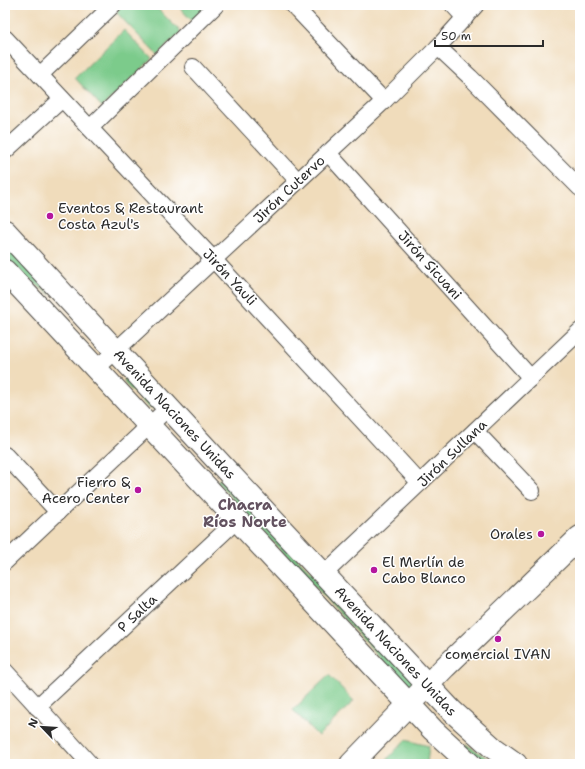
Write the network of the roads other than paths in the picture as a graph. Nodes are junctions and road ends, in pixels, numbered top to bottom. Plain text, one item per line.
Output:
1 (112, 5) edge
2 (216, 5) edge
3 (293, 5) edge
4 (453, 5) edge
5 (476, 5) edge
6 (465, 18) junction
7 (5, 38) edge
8 (438, 48) junction
9 (193, 67) dead end
10 (40, 75) junction
11 (62, 99) junction
12 (384, 101) junction
13 (90, 128) junction
14 (5, 151) edge
15 (328, 153) junction
16 (298, 181) junction
17 (580, 188) edge
18 (5, 231) edge
19 (213, 259) junction
20 (5, 271) edge
21 (580, 331) edge
22 (116, 350) junction
23 (96, 369) junction
24 (531, 378) junction
25 (169, 407) junction
26 (149, 426) junction
27 (475, 431) junction
28 (5, 454) edge
29 (420, 483) junction
30 (532, 490) dead end
31 (58, 512) junction
32 (237, 520) junction
33 (580, 537) edge
34 (5, 562) edge
35 (324, 574) junction
36 (5, 671) edge
37 (428, 685) junction
38 (409, 705) junction
39 (37, 707) junction
40 (433, 730) junction
41 (371, 744) junction
42 (90, 764) edge
43 (351, 764) edge
44 (470, 764) edge
45 (516, 764) edge

1 - 10 street
2 - 13 street
3 - 12 street
4 - 6 street
5 - 6 street, Jirón Cutervo
6 - 8 street, Jirón Cutervo
7 - 10 street, Jirón Yauli
8 - 12 street, Jirón Cutervo
8 - 17 street
9 - 16 street
10 - 11 street, Jirón Yauli
11 - 13 street, Jirón Yauli
11 - 14 street
12 - 15 street, Jirón Cutervo
13 - 19 street, Jirón Yauli
15 - 16 street, Jirón Cutervo
15 - 24 street, Jirón Sicuani
16 - 19 street, Jirón Cutervo
18 - 22 main road, Avenida Naciones Unidas
19 - 22 street, Jirón Cutervo
19 - 29 street, Jirón Yauli
20 - 23 main road, Avenida Naciones Unidas
21 - 24 street, Jirón Sullana
22 - 23 street, Jirón Cutervo
22 - 25 main road, Avenida Naciones Unidas
23 - 26 main road, Avenida Naciones Unidas
24 - 27 street, Jirón Sullana
25 - 26 street
25 - 35 main road, Avenida Naciones Unidas
26 - 31 street
26 - 32 main road, Avenida Naciones Unidas
27 - 29 street, Jirón Sullana
27 - 30 street
28 - 31 street
29 - 35 street, Jirón Sullana
31 - 34 street
32 - 38 main road, Avenida Naciones Unidas
32 - 39 street, P Salta
33 - 37 main road
35 - 37 main road, Avenida Naciones Unidas
36 - 39 street
37 - 38 main road
37 - 45 main road, Avenida Naciones Unidas
38 - 40 main road, Avenida Naciones Unidas
38 - 41 main road
39 - 42 street
40 - 41 main road
40 - 44 main road, Avenida Naciones Unidas
41 - 43 main road

